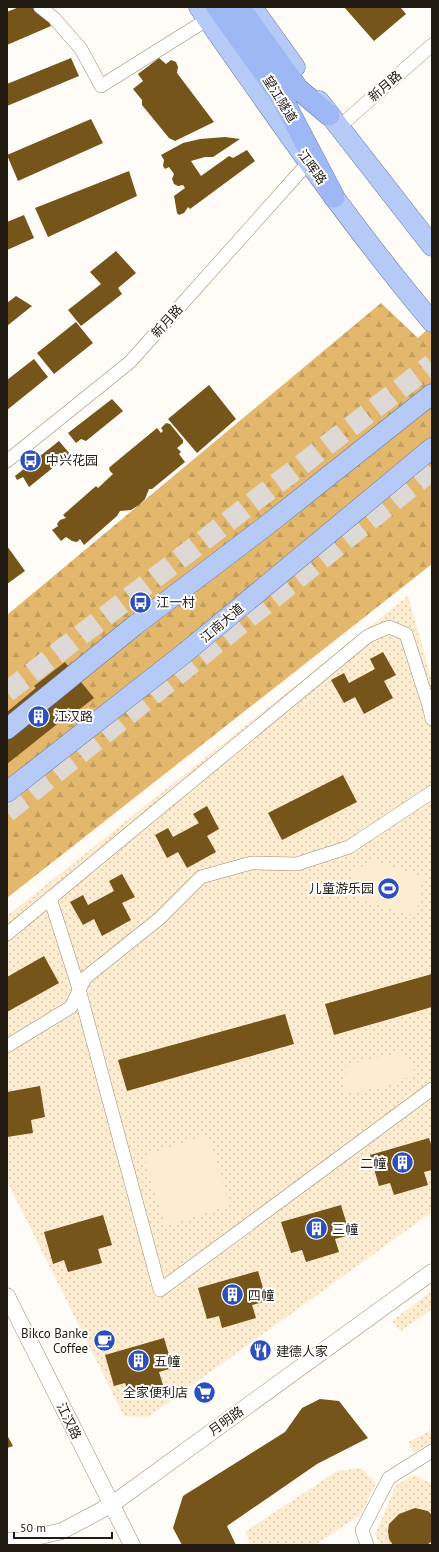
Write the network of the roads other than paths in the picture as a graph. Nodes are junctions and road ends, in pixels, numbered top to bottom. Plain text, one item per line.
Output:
1 (40, 7) edge
2 (239, 7) edge
3 (252, 7) edge
4 (208, 11) edge
5 (432, 45) edge
6 (334, 121) junction
7 (308, 163) junction
8 (334, 197) junction
9 (432, 246) edge
10 (432, 322) edge
11 (432, 394) edge
12 (432, 448) edge
13 (7, 461) edge
14 (431, 710) edge
15 (7, 729) edge
16 (7, 792) edge
17 (432, 792) edge
18 (50, 898) junction
19 (7, 934) edge
20 (80, 989) junction
21 (7, 1046) edge
22 (432, 1089) edge
23 (432, 1272) edge
24 (7, 1296) edge
25 (432, 1451) edge
26 (111, 1505) junction
27 (7, 1541) edge
28 (132, 1545) edge
29 (367, 1545) edge

1 - 4 street
2 - 6 highway, 望江隧道
3 - 6 main road
4 - 7 main road, 江晖路
4 - 8 highway, 望江隧道
5 - 6 street, 新月路
6 - 9 main road
7 - 8 main road, 江晖路
7 - 13 street, 新月路
8 - 10 main road, 江晖路
11 - 15 main road
12 - 16 main road, 江南大道
14 - 18 street
17 - 20 street
18 - 19 street
18 - 20 street
20 - 21 street
20 - 22 street
23 - 26 street, 月明路
24 - 26 street, 江汉路
25 - 29 street
26 - 27 street, 月明路
26 - 28 street, 江汉路

